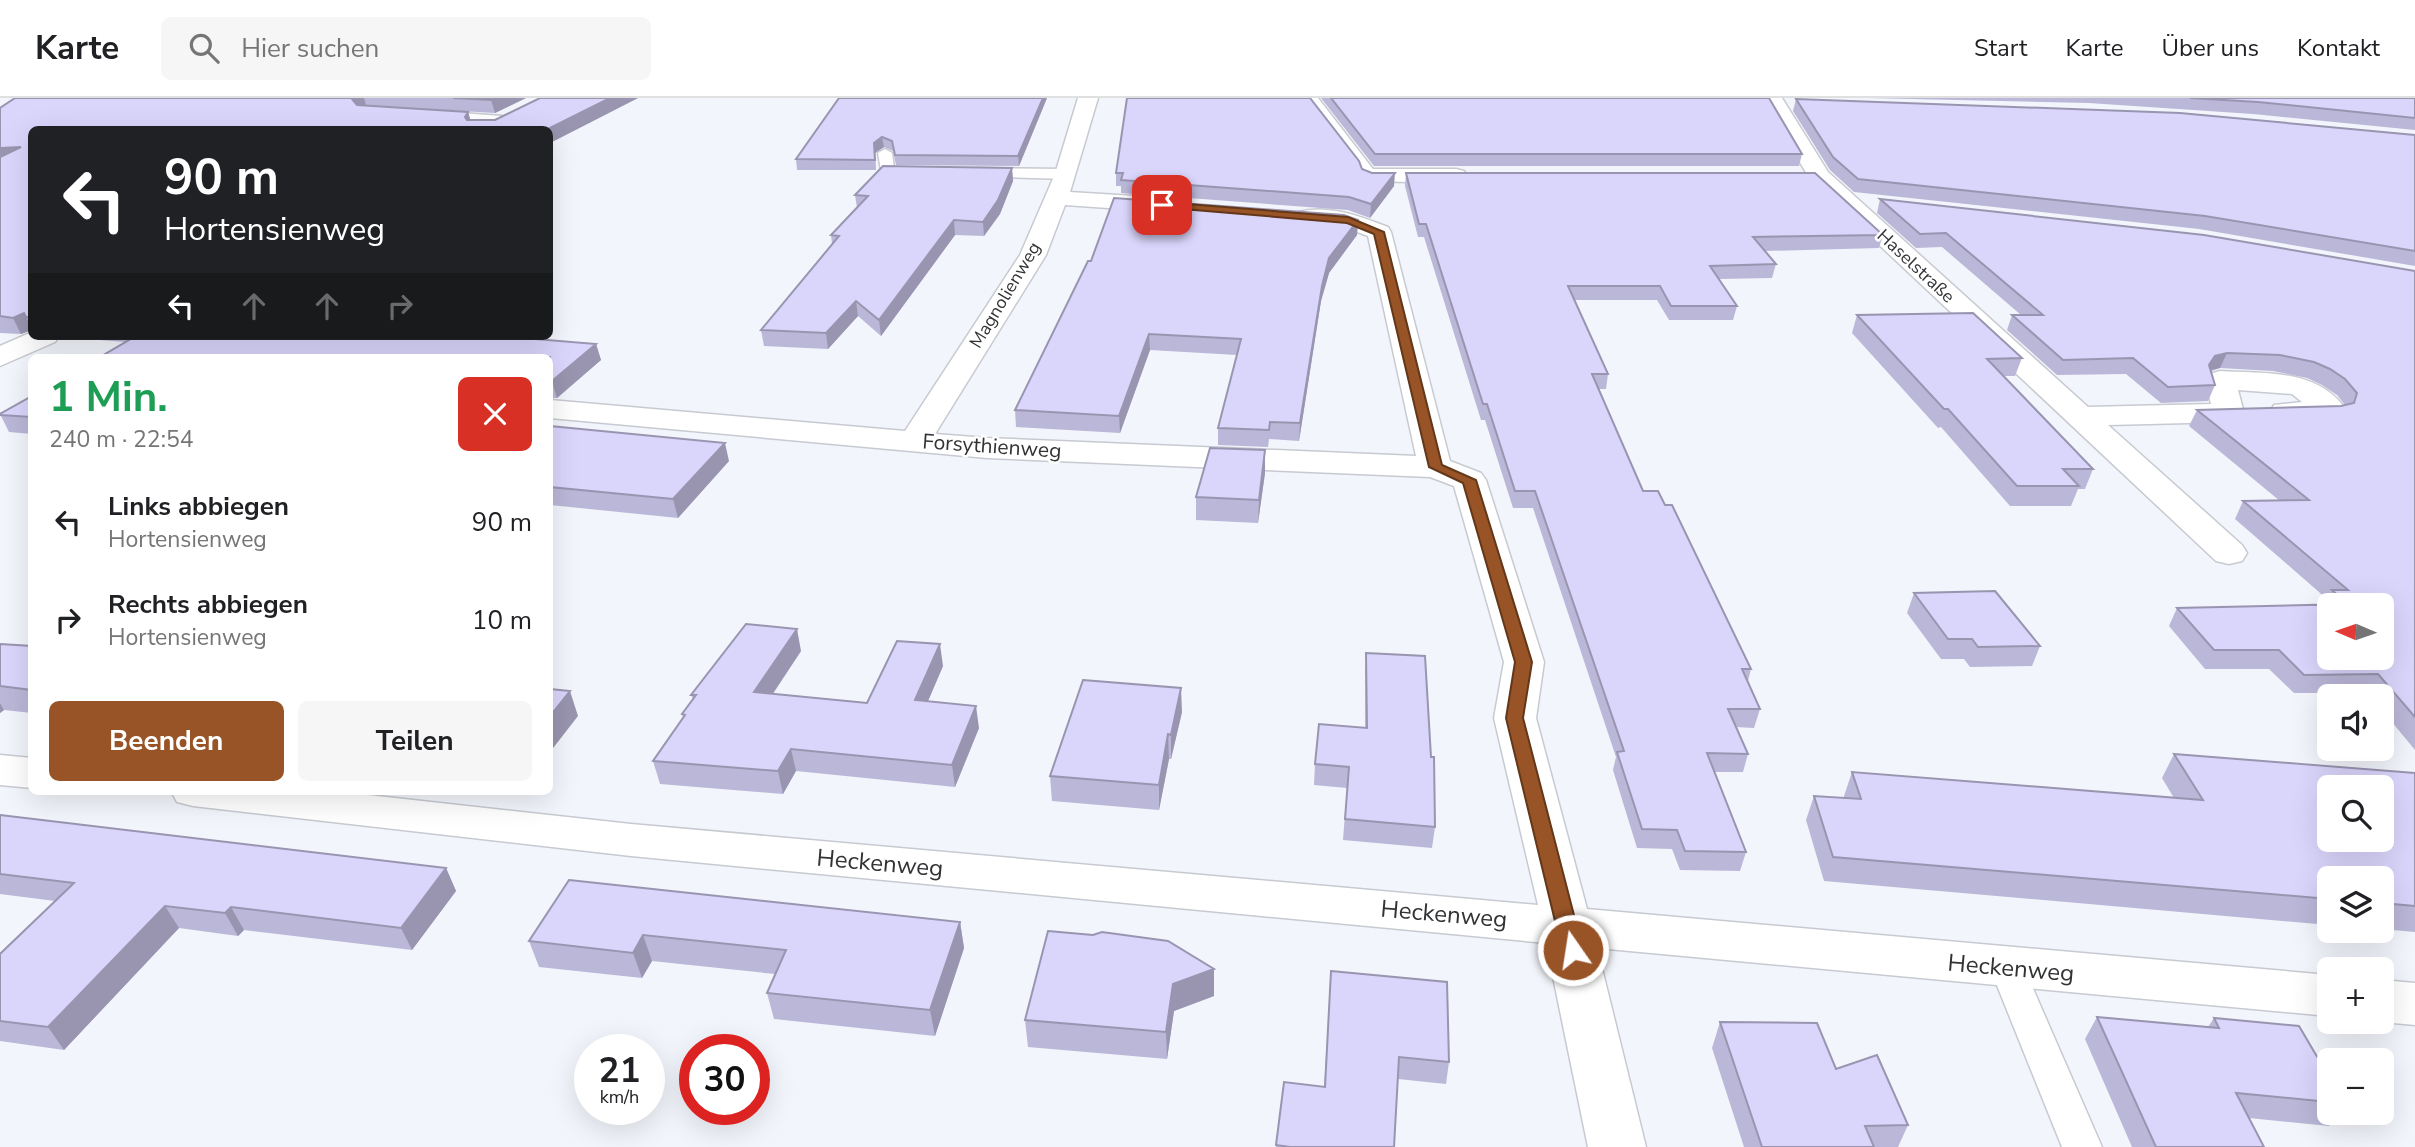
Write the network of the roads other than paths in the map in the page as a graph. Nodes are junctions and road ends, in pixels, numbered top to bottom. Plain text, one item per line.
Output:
1 (1088, 98) edge
2 (1311, 98) edge
3 (1784, 101) edge
4 (525, 109) edge
5 (422, 114) edge
6 (502, 120) junction
7 (489, 126) edge
8 (885, 153) edge
9 (929, 173) edge
10 (956, 173) edge
11 (1371, 176) joint
12 (1483, 176) edge
13 (1791, 176) edge
14 (1819, 176) junction
15 (1061, 186) junction
16 (1847, 202) junction
17 (1885, 203) edge
18 (1202, 208) edge
19 (1282, 215) edge
20 (37, 340) edge
21 (0, 359) edge
22 (28, 362) edge
23 (553, 409) edge
24 (2229, 413) edge
25 (2082, 416) junction
26 (914, 441) junction
27 (1435, 467) junction
28 (2229, 553) dead end
29 (0, 769) edge
30 (28, 772) edge
31 (229, 795) edge
32 (1567, 925) junction
33 (2007, 968) junction
34 (2317, 995) edge
35 (1617, 1147) edge
36 (2082, 1147) edge

1 - 15 street, Magnolienweg
2 - 11 lane
3 - 14 street, Haselstraße
4 - 6 street
5 - 6 lane
6 - 7 street
8 - 9 lane
10 - 15 lane
11 - 12 street
13 - 14 street
14 - 16 street, Haselstraße
15 - 18 street
15 - 26 street, Magnolienweg
16 - 17 street
16 - 25 street, Haselstraße
19 - 27 street
20 - 21 street
21 - 22 street
23 - 26 street, Forsythienweg
24 - 25 street
25 - 28 street, Haselstraße
26 - 27 street, Forsythienweg
27 - 32 street, Forsythienweg
29 - 30 street
31 - 32 street, Heckenweg
32 - 33 street, Heckenweg
32 - 35 street
33 - 34 street, Heckenweg
33 - 36 lane

